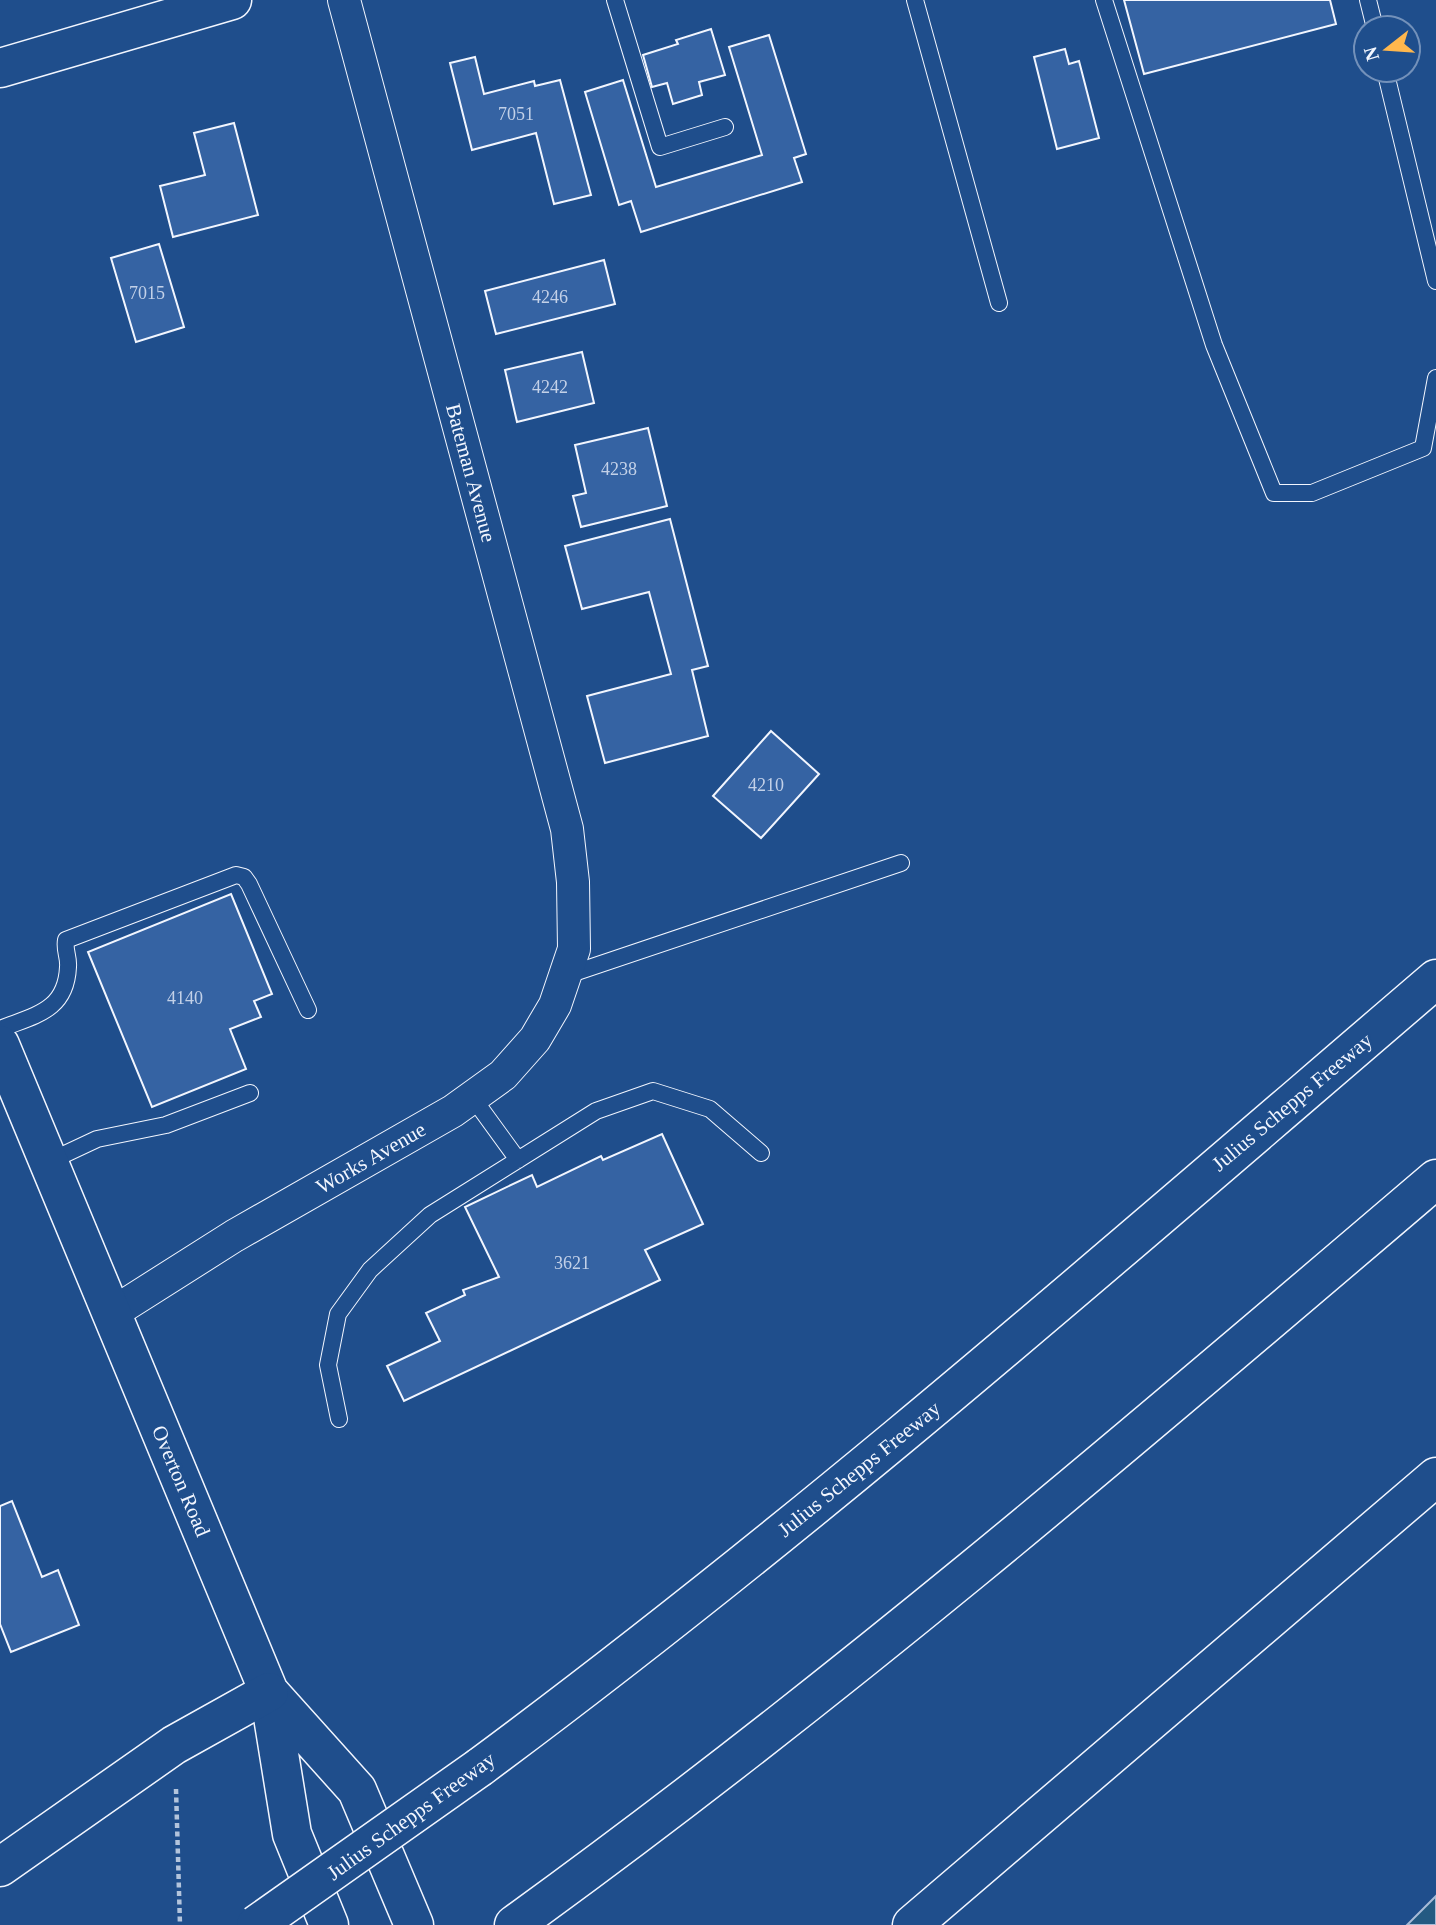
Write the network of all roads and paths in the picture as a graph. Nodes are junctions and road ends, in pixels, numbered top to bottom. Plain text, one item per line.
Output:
1 (232, 0) edge
2 (344, 0) edge
3 (615, 0) edge
4 (915, 0) edge
5 (1104, 0) edge
6 (0, 68) edge
7 (1388, 84) edge
8 (725, 127) dead end
9 (1436, 281) edge
10 (999, 303) dead end
11 (1436, 378) edge
12 (901, 863) dead end
13 (569, 963) junction
14 (1436, 979) edge
15 (308, 1010) dead end
16 (0, 1029) edge
17 (0, 1045) edge
18 (250, 1093) dead end
19 (473, 1098) junction
20 (761, 1153) dead end
21 (519, 1160) junction
22 (48, 1161) junction
23 (1436, 1179) edge
24 (111, 1314) junction
25 (339, 1419) dead end
26 (1436, 1477) edge
27 (269, 1692) junction
28 (174, 1745) junction
29 (6, 1862) edge
30 (527, 1916) edge
31 (180, 1925) edge
32 (256, 1925) edge
33 (329, 1925) edge
34 (414, 1925) edge
35 (912, 1925) edge

1 - 6 main road
2 - 13 street, Bateman Avenue
3 - 8 lane
4 - 10 lane
5 - 11 lane
7 - 9 lane
12 - 13 lane
13 - 19 street, Works Avenue
14 - 32 main road, Julius Schepps Freeway, bridge
15 - 16 lane
17 - 22 main road, Overton Road
18 - 22 lane
19 - 21 lane
19 - 24 street, Works Avenue
20 - 21 lane
21 - 25 lane
22 - 24 main road, Overton Road
23 - 30 main road
24 - 27 main road, Overton Road
26 - 35 main road
27 - 28 main road
27 - 33 main road, Overton Road
27 - 34 main road
28 - 29 main road
28 - 31 path

